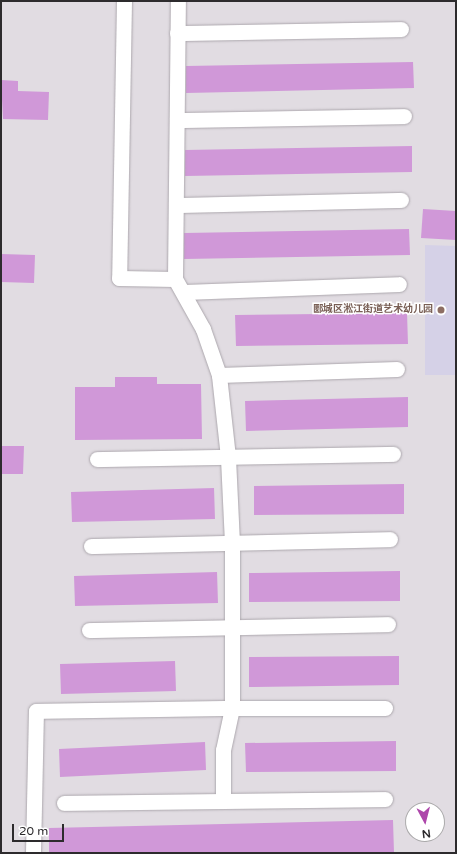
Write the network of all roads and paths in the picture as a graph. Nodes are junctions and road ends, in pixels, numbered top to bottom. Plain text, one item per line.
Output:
1 (124, 1) edge
2 (178, 1) edge
3 (401, 29) dead end
4 (177, 33) junction
5 (404, 116) dead end
6 (177, 120) junction
7 (401, 200) dead end
8 (176, 205) junction
9 (175, 279) junction
10 (399, 284) dead end
11 (184, 292) junction
12 (397, 369) dead end
13 (219, 375) junction
14 (393, 454) dead end
15 (228, 457) junction
16 (98, 460) dead end
17 (390, 539) dead end
18 (232, 543) junction
19 (91, 546) dead end
20 (388, 624) dead end
21 (232, 627) junction
22 (89, 630) dead end
23 (232, 708) junction
24 (385, 708) dead end
25 (385, 799) dead end
26 (223, 801) junction
27 (64, 803) dead end
28 (33, 853) edge

1 - 9 street
2 - 4 street
3 - 4 street
4 - 6 street
5 - 6 street
6 - 8 street
7 - 8 street
8 - 9 street
9 - 11 street
10 - 11 street
11 - 13 street
12 - 13 street
13 - 15 street
14 - 15 street
15 - 16 street
15 - 18 street
17 - 18 street
18 - 19 street
18 - 21 street
20 - 21 street
21 - 22 street
21 - 23 street
23 - 24 street
23 - 26 street
23 - 28 street
25 - 26 street
26 - 27 street

